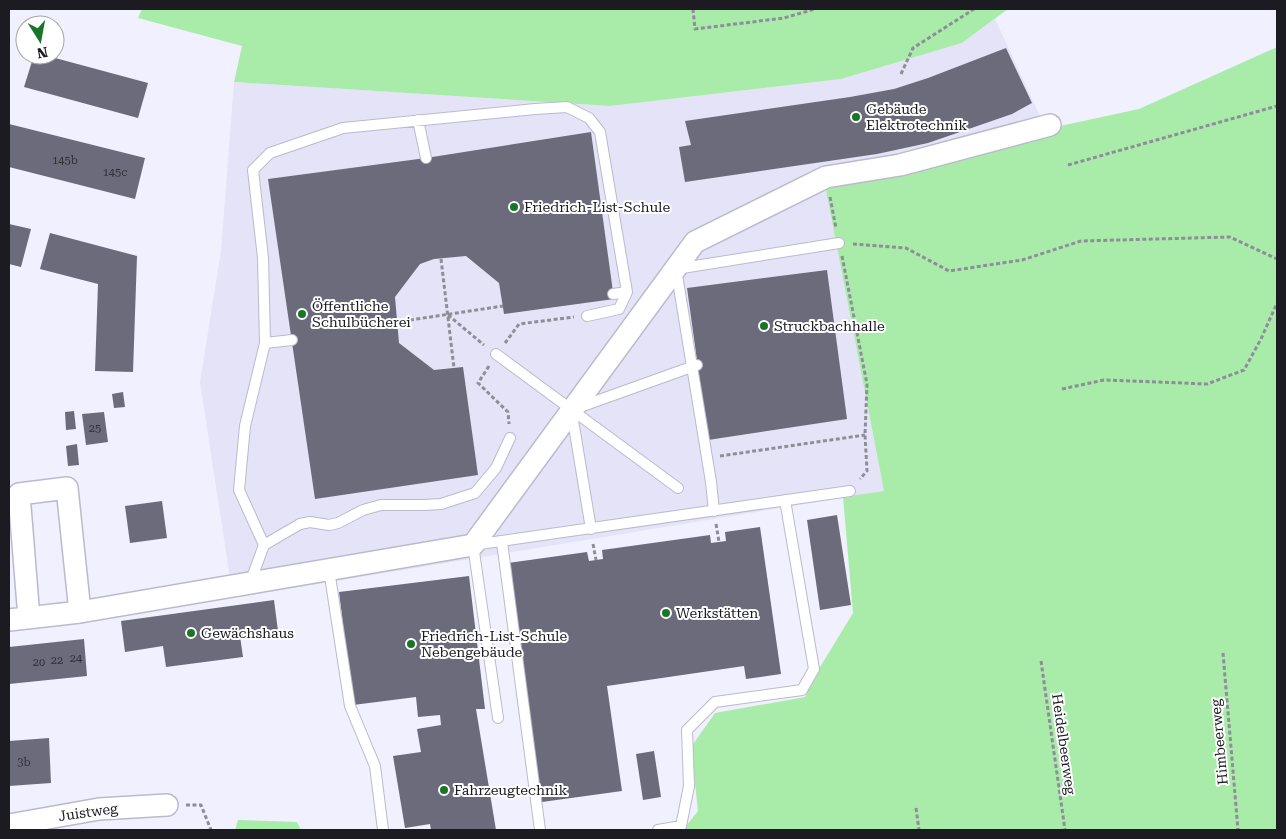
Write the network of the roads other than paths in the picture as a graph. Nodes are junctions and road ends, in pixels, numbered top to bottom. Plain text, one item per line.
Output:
1 (418, 120) junction
2 (1050, 124) dead end
3 (426, 158) dead end
4 (839, 243) road end
5 (627, 292) junction
6 (613, 294) dead end
7 (587, 316) dead end
8 (292, 340) dead end
9 (265, 343) junction
10 (496, 354) road end
11 (695, 365) junction
12 (571, 410) junction
13 (510, 438) dead end
14 (678, 488) dead end
15 (850, 491) road end
16 (785, 500) junction
17 (714, 511) junction
18 (591, 529) junction
19 (502, 542) junction
20 (264, 545) junction
21 (472, 545) junction
22 (328, 570) junction
23 (250, 584) junction
24 (80, 612) junction
25 (19, 619) edge
26 (498, 718) dead end
27 (167, 804) road end
28 (9, 825) edge
29 (383, 830) edge
30 (540, 830) edge
31 (658, 830) edge

1 - 3 lane
1 - 5 lane
1 - 9 lane
2 - 12 street
4 - 11 lane
5 - 6 lane
5 - 7 lane
8 - 9 lane
9 - 20 lane
10 - 12 lane
11 - 12 lane
11 - 17 lane
12 - 14 lane
12 - 18 lane
12 - 21 street
13 - 20 lane
15 - 16 lane
16 - 17 lane
16 - 31 lane
17 - 18 lane
18 - 19 lane
19 - 21 lane
19 - 30 lane
20 - 23 lane
21 - 22 street
21 - 26 lane
22 - 23 street
22 - 29 lane
23 - 24 street
24 - 25 street
24 - 25 street
27 - 28 street, Juistweg

